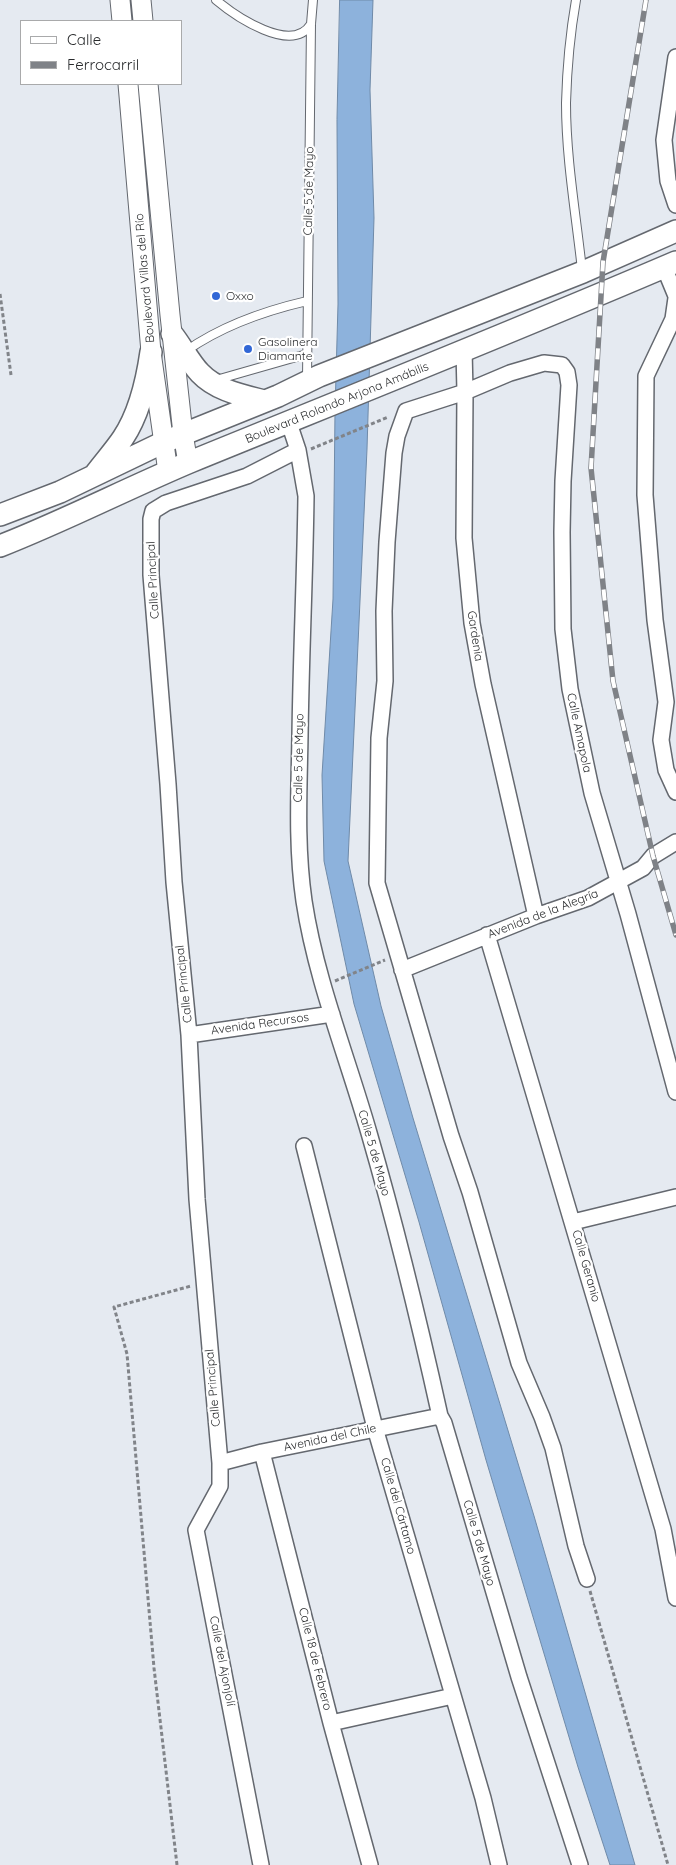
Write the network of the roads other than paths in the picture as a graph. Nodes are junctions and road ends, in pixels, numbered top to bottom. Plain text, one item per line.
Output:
1 (120, 0) edge
2 (141, 0) edge
3 (216, 0) edge
4 (313, 0) edge
5 (576, 0) edge
6 (122, 20) edge
7 (143, 20) edge
8 (311, 24) junction
9 (676, 57) edge
10 (128, 85) edge
11 (148, 85) edge
12 (676, 205) edge
13 (676, 231) edge
14 (670, 265) edge
15 (583, 272) junction
16 (676, 297) edge
17 (308, 301) junction
18 (148, 318) junction
19 (171, 325) junction
20 (464, 350) junction
21 (186, 351) junction
22 (151, 352) junction
23 (307, 354) junction
24 (313, 379) junction
25 (210, 382) junction
26 (466, 392) junction
27 (264, 401) junction
28 (289, 423) junction
29 (174, 438) junction
30 (305, 449) junction
31 (188, 463) junction
32 (168, 472) junction
33 (92, 478) junction
34 (0, 515) edge
35 (0, 546) edge
36 (676, 792) edge
37 (676, 842) edge
38 (619, 883) junction
39 (536, 916) junction
40 (487, 935) junction
41 (402, 970) junction
42 (332, 1014) junction
43 (189, 1035) junction
44 (676, 1092) edge
45 (304, 1146) dead end
46 (676, 1197) edge
47 (573, 1222) junction
48 (440, 1416) junction
49 (375, 1428) junction
50 (262, 1452) junction
51 (220, 1463) junction
52 (669, 1528) edge
53 (587, 1579) road end
54 (676, 1598) edge
55 (453, 1696) junction
56 (331, 1724) junction
57 (261, 1865) edge
58 (370, 1865) edge
59 (499, 1865) edge
60 (580, 1865) edge

1 - 6 street
2 - 7 street
3 - 8 lane
4 - 8 lane, Calle 5 de Mayo
5 - 15 lane
8 - 17 lane, Calle 5 de Mayo
9 - 12 street
10 - 18 street, Boulevard Villas del Río
11 - 19 street, Boulevard Villas del Río
13 - 15 main road
14 - 16 street
14 - 20 main road, Boulevard Rolando Arjona Amábilis
15 - 24 main road
16 - 36 street
17 - 21 lane
17 - 23 lane, Calle 5 de Mayo
18 - 19 street
18 - 22 street, Boulevard Villas del Río
19 - 21 main road
19 - 29 street, Boulevard Villas del Río
20 - 26 street, Gardenia
20 - 28 main road, Boulevard Rolando Arjona Amábilis
21 - 25 main road
22 - 29 street, Boulevard Villas del Río
22 - 33 main road
23 - 24 lane, Calle 5 de Mayo
23 - 25 lane
24 - 27 main road
25 - 27 main road
26 - 38 street, Calle Amapola
26 - 39 street, Gardenia
26 - 41 street
27 - 29 main road
28 - 30 street, Calle 5 de Mayo
28 - 31 main road, Boulevard Rolando Arjona Amábilis
29 - 31 street, Boulevard Villas del Río
29 - 32 street, Boulevard Villas del Río
29 - 33 main road
30 - 42 street, Calle 5 de Mayo
30 - 43 street, Calle Principal
31 - 32 main road, Boulevard Rolando Arjona Amábilis
32 - 35 main road, Boulevard Rolando Arjona Amábilis
33 - 34 main road
37 - 38 street, Avenida de la Alegría
38 - 39 street, Avenida de la Alegría
38 - 44 street, Calle Amapola
39 - 40 street, Avenida de la Alegría
40 - 41 street, Avenida de la Alegría
40 - 47 street, Calle Geranio
41 - 53 street
42 - 43 street, Avenida Recursos
42 - 48 street, Calle 5 de Mayo
43 - 51 street, Calle Principal
45 - 49 street, Calle del Cártamo
46 - 47 street
47 - 52 street, Calle Geranio
48 - 49 street, Avenida del Chile
48 - 60 street, Calle 5 de Mayo
49 - 50 street, Avenida del Chile
49 - 55 street, Calle del Cártamo
50 - 51 street, Avenida del Chile
50 - 56 street, Calle 18 de Febrero
51 - 57 street, Calle del Ajonjolí
52 - 54 street, Calle Geranio
55 - 56 street
55 - 59 street, Calle del Cártamo
56 - 58 street, Calle 18 de Febrero

